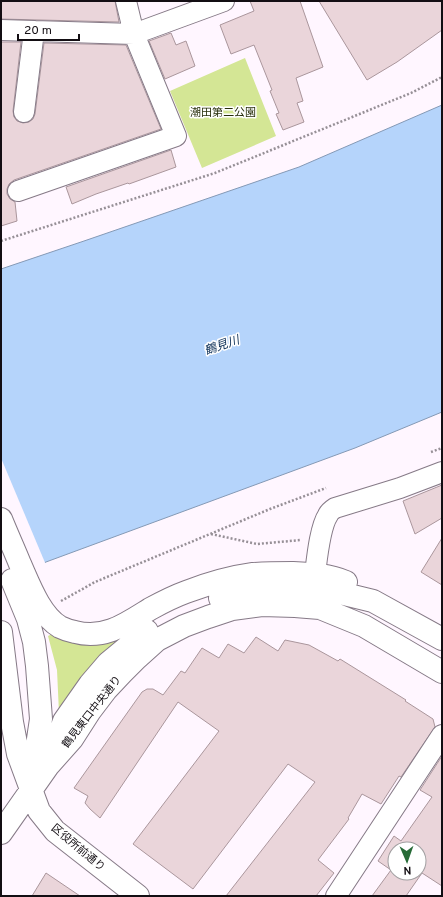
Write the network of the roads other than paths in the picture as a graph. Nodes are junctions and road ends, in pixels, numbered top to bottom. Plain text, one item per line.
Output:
1 (126, 1) edge
2 (224, 1) edge
3 (1, 30) edge
4 (34, 31) junction
5 (134, 34) junction
6 (24, 112) dead end
7 (18, 191) dead end
8 (442, 472) edge
9 (1, 519) edge
10 (1, 554) edge
11 (315, 574) junction
12 (27, 598) junction
13 (374, 602) junction
14 (1, 632) edge
15 (442, 639) edge
16 (442, 672) edge
17 (4, 677) edge
18 (442, 735) edge
19 (48, 766) junction
20 (31, 789) junction
21 (1, 833) edge
22 (138, 896) edge
23 (336, 896) edge

1 - 5 street
2 - 5 street
3 - 4 street
4 - 5 street
4 - 6 street
5 - 7 street
8 - 11 street
9 - 12 street
10 - 12 street
11 - 12 street
11 - 13 street
12 - 20 street
13 - 15 street, 鶴見東口中央通り
13 - 19 street, 鶴見東口中央通り
14 - 17 street, 区役所前通り
16 - 19 street, 鶴見東口中央通り
17 - 20 street, 区役所前通り
18 - 23 street
19 - 20 street, 鶴見東口中央通り
20 - 21 street, 鶴見東口中央通り
20 - 22 street, 区役所前通り

